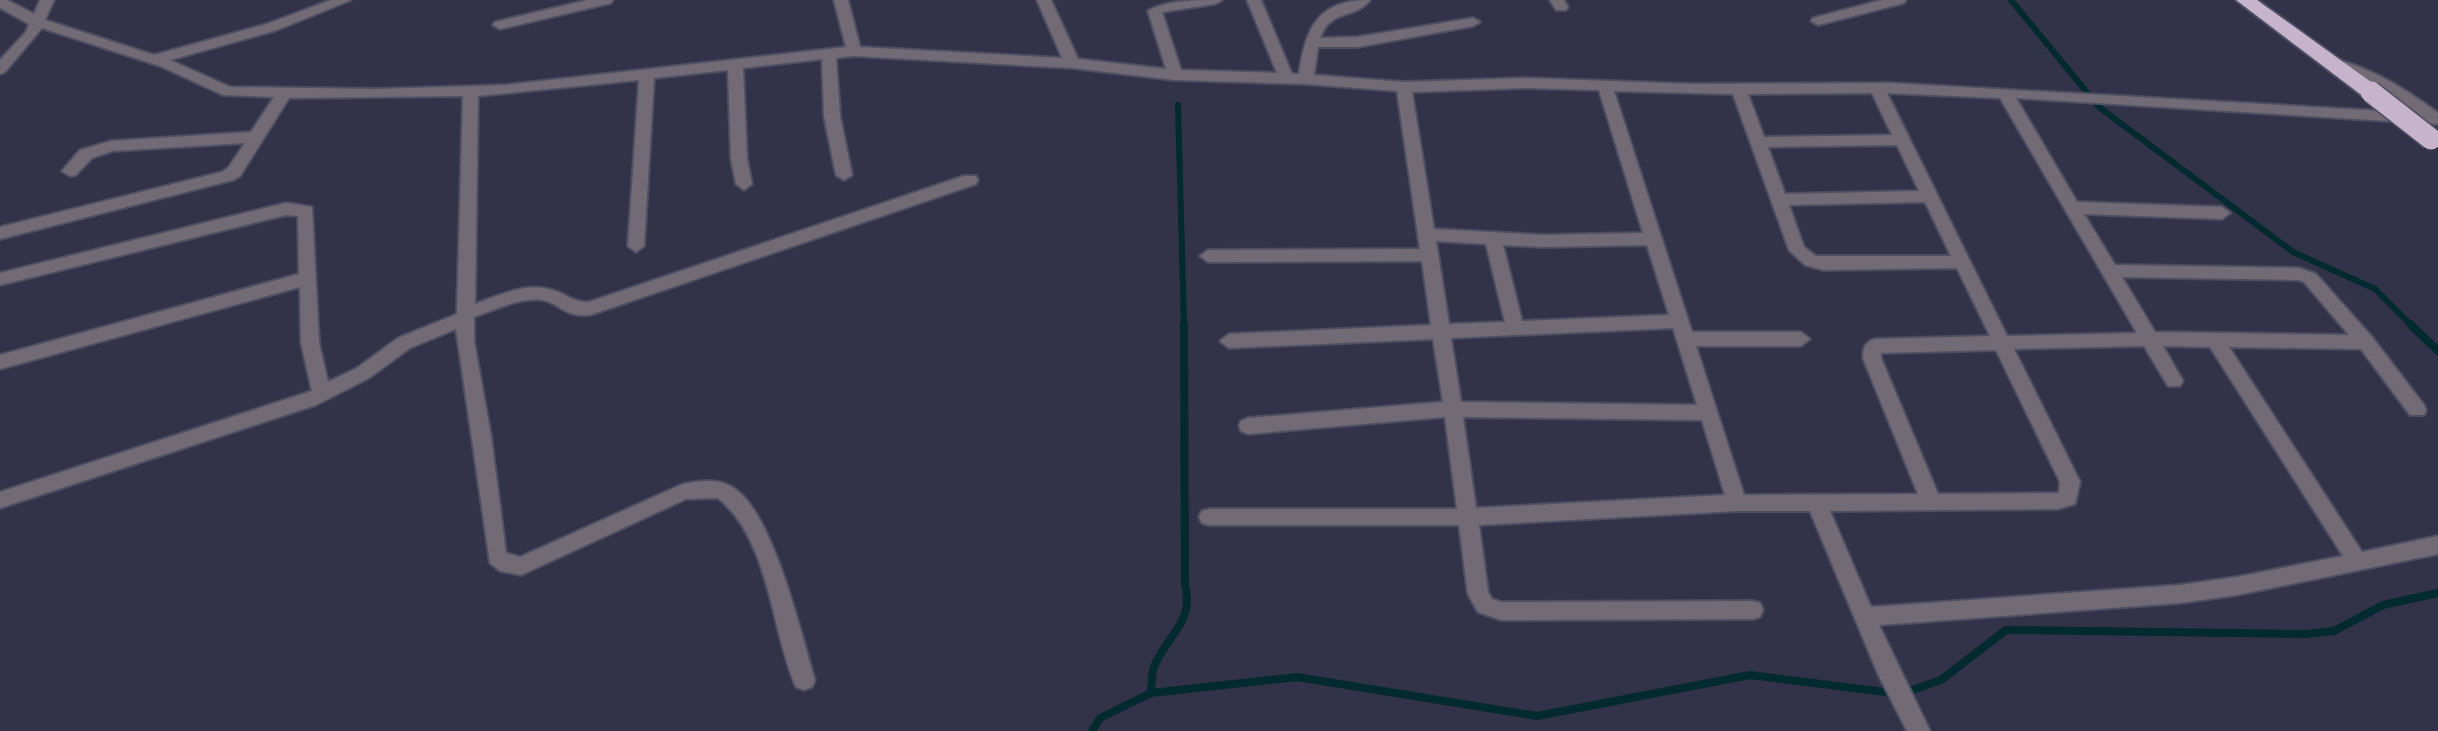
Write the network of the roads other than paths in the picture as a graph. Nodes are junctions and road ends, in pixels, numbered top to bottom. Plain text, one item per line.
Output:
1 (47, 0) edge
2 (344, 0) edge
3 (606, 0) edge
4 (841, 0) edge
5 (1044, 0) edge
6 (1210, 0) edge
7 (1254, 0) edge
8 (1363, 0) edge
9 (1899, 0) edge
10 (2245, 0) edge
11 (0, 2) edge
12 (1818, 21) dead end
13 (37, 22) junction
14 (1473, 22) dead end
15 (500, 25) dead end
16 (0, 43) edge
17 (1313, 43) junction
18 (22, 45) junction
19 (854, 51) junction
20 (829, 54) junction
21 (155, 59) junction
22 (1072, 63) junction
23 (2331, 63) junction
24 (735, 65) junction
25 (0, 69) edge
26 (647, 74) junction
27 (1175, 75) junction
28 (1286, 78) junction
29 (1306, 79) junction
30 (1605, 86) junction
31 (1404, 87) junction
32 (1877, 88) junction
33 (1739, 89) junction
34 (471, 91) junction
35 (284, 93) junction
36 (2005, 93) junction
37 (2436, 130) edge
38 (256, 137) junction
39 (1902, 140) junction
40 (1758, 142) junction
41 (70, 171) dead end
42 (844, 175) dead end
43 (970, 180) dead end
44 (744, 184) dead end
45 (1929, 196) junction
46 (1779, 200) junction
47 (2073, 208) junction
48 (2222, 213) dead end
49 (0, 233) edge
50 (1426, 234) junction
51 (1493, 237) junction
52 (1652, 239) junction
53 (636, 246) dead end
54 (1429, 255) junction
55 (1208, 256) dead end
56 (1961, 262) junction
57 (2109, 271) junction
58 (309, 278) junction
59 (0, 279) edge
60 (466, 316) junction
61 (1515, 329) junction
62 (1681, 330) junction
63 (1440, 332) junction
64 (1801, 339) dead end
65 (2149, 339) junction
66 (2215, 340) junction
67 (1229, 341) dead end
68 (2366, 342) junction
69 (2000, 343) junction
70 (0, 362) edge
71 (2174, 381) dead end
72 (322, 394) junction
73 (1453, 409) junction
74 (2417, 410) dead end
75 (1707, 413) junction
76 (1248, 426) dead end
77 (0, 500) edge
78 (1931, 501) junction
79 (1737, 503) junction
80 (1817, 503) junction
81 (1209, 517) dead end
82 (1467, 517) junction
83 (2438, 545) edge
84 (2358, 562) junction
85 (1753, 610) dead end
86 (1867, 617) junction
87 (804, 680) dead end
88 (1919, 731) edge

1 - 13 street
2 - 21 street
3 - 15 street
4 - 19 street
5 - 22 street
6 - 27 street
7 - 28 street
8 - 17 street
9 - 12 street
10 - 23 highway
11 - 13 street
13 - 18 street
13 - 21 street
14 - 17 street
16 - 18 street
17 - 29 street
18 - 25 street
19 - 20 street
19 - 22 street
20 - 24 street
20 - 42 street
21 - 35 street
22 - 27 street
23 - 37 highway, bridge
23 - 37 street
24 - 26 street
24 - 44 street
26 - 34 street
26 - 53 street
27 - 28 street
28 - 29 street
29 - 31 street
30 - 31 street
30 - 33 street
30 - 52 street
31 - 50 street
32 - 33 street
32 - 36 street
32 - 39 street
33 - 40 street
34 - 35 street
34 - 60 street
35 - 38 street
36 - 37 street
36 - 47 street
38 - 41 street
38 - 49 street
39 - 40 street
39 - 45 street
40 - 46 street
43 - 60 street
45 - 46 street
45 - 56 street
46 - 56 street
47 - 48 street
47 - 57 street
50 - 51 street
50 - 54 street
51 - 52 street
51 - 61 street
52 - 62 street
54 - 55 street
54 - 63 street
56 - 69 street
57 - 65 street
57 - 68 street
58 - 59 street
58 - 70 street
58 - 72 street
60 - 72 street
60 - 87 street
61 - 62 street
61 - 63 street
62 - 64 street
62 - 75 street
63 - 67 street
63 - 73 street
65 - 66 street
65 - 69 street
65 - 71 street
66 - 68 street
66 - 84 street
68 - 74 street
69 - 78 street
69 - 78 street
72 - 77 street
73 - 75 street
73 - 76 street
73 - 82 street
75 - 79 street
78 - 80 street
79 - 80 street
79 - 82 street
80 - 86 street
81 - 82 street
82 - 85 street
83 - 84 street
84 - 86 street
86 - 88 street

